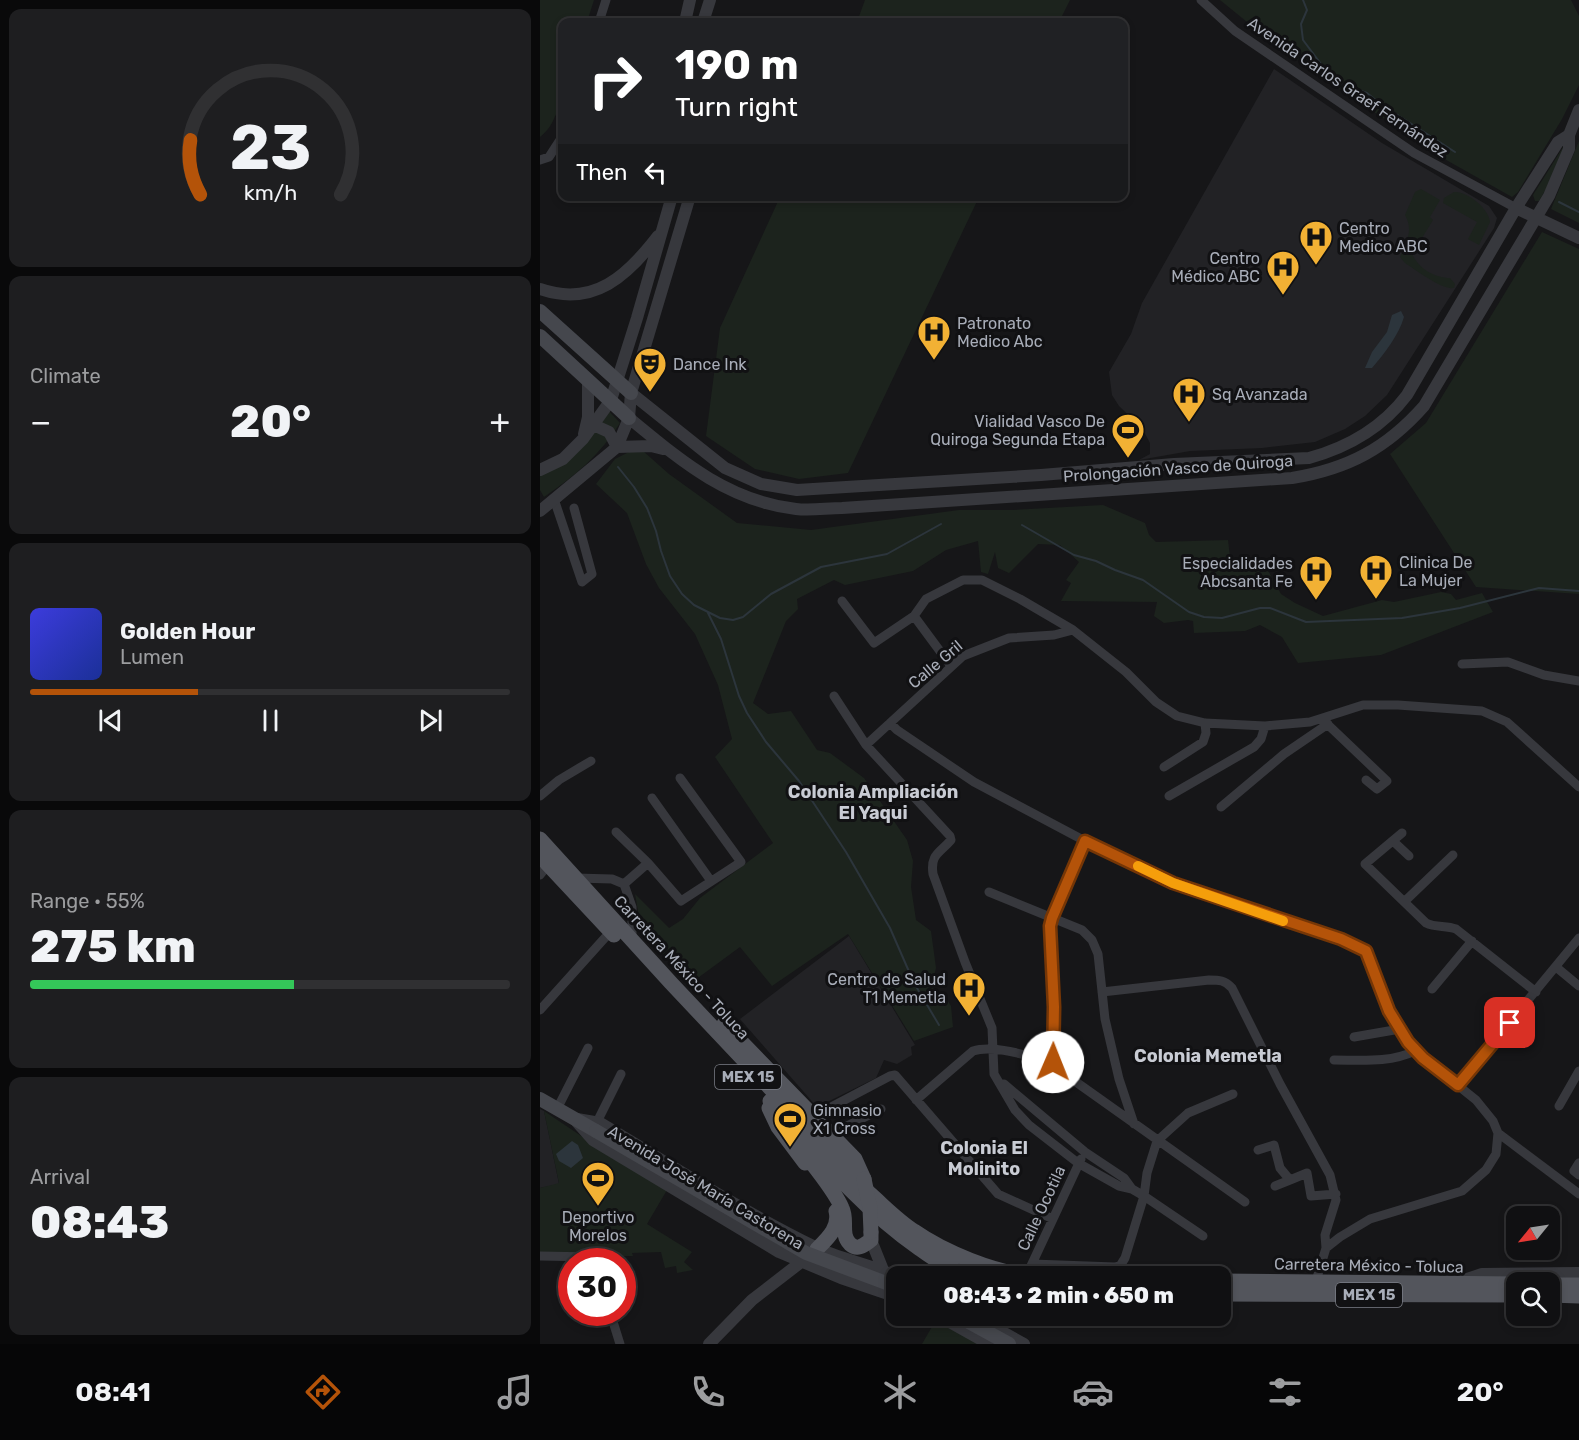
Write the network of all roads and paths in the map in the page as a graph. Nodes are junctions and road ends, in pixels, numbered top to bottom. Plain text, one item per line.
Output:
1 (606, 0) edge
2 (690, 0) edge
3 (710, 0) edge
4 (1201, 0) edge
5 (600, 18) edge
6 (686, 18) edge
7 (704, 18) edge
8 (1579, 110) edge
9 (1569, 135) junction
10 (558, 143) edge
11 (540, 160) edge
12 (671, 201) edge
13 (689, 201) edge
14 (1516, 208) junction
15 (1536, 218) junction
16 (663, 230) junction
17 (1579, 238) edge
18 (540, 290) edge
19 (540, 312) edge
20 (540, 336) edge
21 (626, 352) junction
22 (642, 357) junction
23 (588, 379) junction
24 (617, 382) junction
25 (631, 393) junction
26 (610, 400) junction
27 (629, 418) junction
28 (591, 427) junction
29 (583, 439) junction
30 (617, 447) junction
31 (669, 451) junction
32 (540, 470) edge
33 (986, 478) junction
34 (554, 499) junction
35 (987, 499) junction
36 (574, 508) dead end
37 (540, 511) edge
38 (842, 601) dead end
39 (914, 616) junction
40 (1072, 630) junction
41 (1462, 664) dead end
42 (951, 666) junction
43 (1579, 681) edge
44 (834, 696) dead end
45 (1325, 721) junction
46 (890, 723) junction
47 (1205, 723) junction
48 (1265, 726) junction
49 (866, 745) junction
50 (591, 761) dead end
51 (1164, 767) dead end
52 (680, 778) dead end
53 (1366, 780) dead end
54 (1579, 787) edge
55 (540, 796) edge
56 (1169, 796) dead end
57 (652, 798) dead end
58 (1221, 807) dead end
59 (616, 832) dead end
60 (1402, 833) dead end
61 (540, 839) edge
62 (1085, 841) junction
63 (1393, 841) junction
64 (1453, 855) dead end
65 (1409, 856) dead end
66 (648, 863) junction
67 (543, 865) edge
68 (576, 878) junction
69 (711, 881) junction
70 (624, 884) junction
71 (989, 892) dead end
72 (1404, 902) junction
73 (1052, 918) junction
74 (611, 931) junction
75 (1579, 938) edge
76 (632, 940) junction
77 (1472, 941) junction
78 (1556, 967) junction
79 (1209, 980) junction
80 (671, 982) junction
81 (1579, 986) edge
82 (1432, 989) dead end
83 (1102, 992) junction
84 (1210, 992) dead end
85 (1536, 992) junction
86 (540, 1010) edge
87 (1400, 1029) junction
88 (1354, 1037) dead end
89 (588, 1048) dead end
90 (992, 1049) junction
91 (1415, 1051) junction
92 (1334, 1060) dead end
93 (1579, 1071) edge
94 (621, 1074) dead end
95 (997, 1079) junction
96 (1076, 1082) dead end
97 (1458, 1085) junction
98 (761, 1091) junction
99 (1233, 1094) dead end
100 (540, 1099) edge
101 (916, 1100) junction
102 (1559, 1106) dead end
103 (557, 1109) junction
104 (880, 1109) dead end
105 (770, 1110) junction
106 (818, 1114) dead end
107 (574, 1119) junction
108 (1134, 1124) junction
109 (596, 1127) junction
110 (837, 1131) dead end
111 (1498, 1133) junction
112 (1157, 1141) junction
113 (1258, 1150) dead end
114 (1085, 1152) junction
115 (1078, 1163) junction
116 (1290, 1180) junction
117 (1275, 1186) dead end
118 (1132, 1189) junction
119 (1335, 1194) junction
120 (1579, 1194) edge
121 (1144, 1196) junction
122 (1245, 1202) dead end
123 (744, 1209) junction
124 (1053, 1219) junction
125 (734, 1223) junction
126 (871, 1236) junction
127 (1203, 1236) dead end
128 (857, 1248) junction
129 (1326, 1248) junction
130 (817, 1249) junction
131 (540, 1256) edge
132 (558, 1257) edge
133 (801, 1263) junction
134 (950, 1266) edge
135 (996, 1266) edge
136 (1033, 1266) edge
137 (1120, 1266) edge
138 (883, 1270) junction
139 (886, 1272) edge
140 (1579, 1274) edge
141 (1231, 1281) edge
142 (1316, 1281) junction
143 (886, 1283) edge
144 (1453, 1284) junction
145 (1506, 1284) edge
146 (1560, 1284) edge
147 (1579, 1285) edge
148 (886, 1293) edge
149 (1231, 1294) edge
150 (1506, 1295) edge
151 (1560, 1295) edge
152 (1579, 1296) edge
153 (614, 1326) edge
154 (957, 1326) edge
155 (976, 1326) edge
156 (992, 1326) edge
157 (620, 1344) edge
158 (710, 1344) edge
159 (989, 1344) edge
160 (1009, 1344) edge
161 (1024, 1344) edge

1 - 5 street
2 - 6 street
3 - 7 street
4 - 14 street, Avenida Carlos Graef Fernández
8 - 9 street, Prolongación Vasco de Quiroga
9 - 14 street, Prolongación Vasco de Quiroga
9 - 15 street, Prolongación Vasco de Quiroga
10 - 11 street
12 - 16 street
13 - 22 street
14 - 15 street
14 - 33 street, Prolongación Vasco de Quiroga
15 - 17 street
15 - 35 street, Prolongación Vasco de Quiroga
16 - 18 street
16 - 21 street
19 - 24 main road
20 - 23 main road
21 - 22 street
21 - 24 street
22 - 25 street
23 - 26 main road
23 - 29 street
24 - 25 main road
24 - 26 street
25 - 27 street
25 - 33 street, Prolongación Vasco de Quiroga
26 - 27 main road
26 - 28 street
27 - 30 street
27 - 31 street, Prolongación Vasco de Quiroga
28 - 29 street
28 - 30 street
29 - 32 street
30 - 31 street
30 - 34 street
31 - 35 street, Prolongación Vasco de Quiroga
33 - 35 street
34 - 36 street
34 - 37 street
38 - 39 street
39 - 40 street
39 - 42 street
40 - 42 street, Calle Gril
40 - 47 street
41 - 43 street
42 - 46 street, Calle Gril
44 - 49 street
45 - 48 street
45 - 53 street
45 - 54 street
45 - 58 street
46 - 49 street, Calle Gril
46 - 62 street
47 - 48 street
47 - 51 street
48 - 56 street
49 - 90 street
50 - 55 street
52 - 69 street
57 - 69 street
59 - 66 street
60 - 63 street
61 - 68 main road, Carretera México - Toluca / MEX 15
62 - 73 street
62 - 87 street
63 - 65 street
63 - 72 street
64 - 72 street
66 - 69 street
66 - 70 street
67 - 74 main road, Carretera México - Toluca / MEX 15
68 - 70 street
68 - 76 main road, Carretera México - Toluca / MEX 15
70 - 76 street
71 - 73 street
72 - 77 street
73 - 83 street
73 - 90 street
74 - 86 street
74 - 98 main road, Carretera México - Toluca / MEX 15
75 - 78 street
76 - 80 main road, Carretera México - Toluca / MEX 15
77 - 82 street
77 - 85 street
78 - 81 street
78 - 85 street
79 - 83 street
79 - 84 street
79 - 119 street
80 - 126 main road, bridge
80 - 135 main road, Carretera México - Toluca / MEX 15
83 - 108 street
85 - 97 street
87 - 88 street
87 - 91 street
89 - 103 street
90 - 95 street
90 - 101 street
91 - 92 street
91 - 97 street
93 - 102 street
94 - 109 street
95 - 114 street
95 - 115 street
96 - 108 street
97 - 111 street
98 - 105 main road
98 - 134 main road, Carretera México - Toluca / MEX 15
99 - 112 street
100 - 103 main road, Avenida José María Castorena
101 - 106 street
101 - 124 street
103 - 107 main road, Avenida José María Castorena
104 - 110 street
105 - 128 main road
105 - 130 main road
107 - 109 main road, Avenida José María Castorena
107 - 125 street, Avenida José María Castorena
108 - 112 street
109 - 123 street, Avenida José María Castorena
109 - 143 main road, Avenida José María Castorena, bridge
111 - 120 street
111 - 129 street
112 - 121 street
112 - 122 street
113 - 116 street
114 - 115 street, Calle Ocotila
114 - 118 street
115 - 118 street
115 - 124 street, Calle Ocotila
116 - 117 street
116 - 119 street
118 - 121 street
119 - 129 street
121 - 127 street
121 - 137 street
123 - 125 street
123 - 130 street, Avenida José María Castorena
124 - 136 street, Calle Ocotila
125 - 133 street, Avenida José María Castorena
126 - 128 main road
126 - 138 street
128 - 130 street
129 - 142 street
130 - 133 street
130 - 138 street, Avenida José María Castorena
131 - 132 street
133 - 148 street, Avenida José María Castorena
133 - 158 street
138 - 139 street, Avenida José María Castorena
140 - 144 street
141 - 142 main road, Carretera México - Toluca / MEX 15
142 - 144 main road, Carretera México - Toluca / MEX 15
144 - 145 main road, Carretera México - Toluca / MEX 15
146 - 147 main road
149 - 150 main road, Carretera México - Toluca / MEX 15
151 - 152 main road
153 - 157 street
154 - 159 street
155 - 160 main road
156 - 161 street

